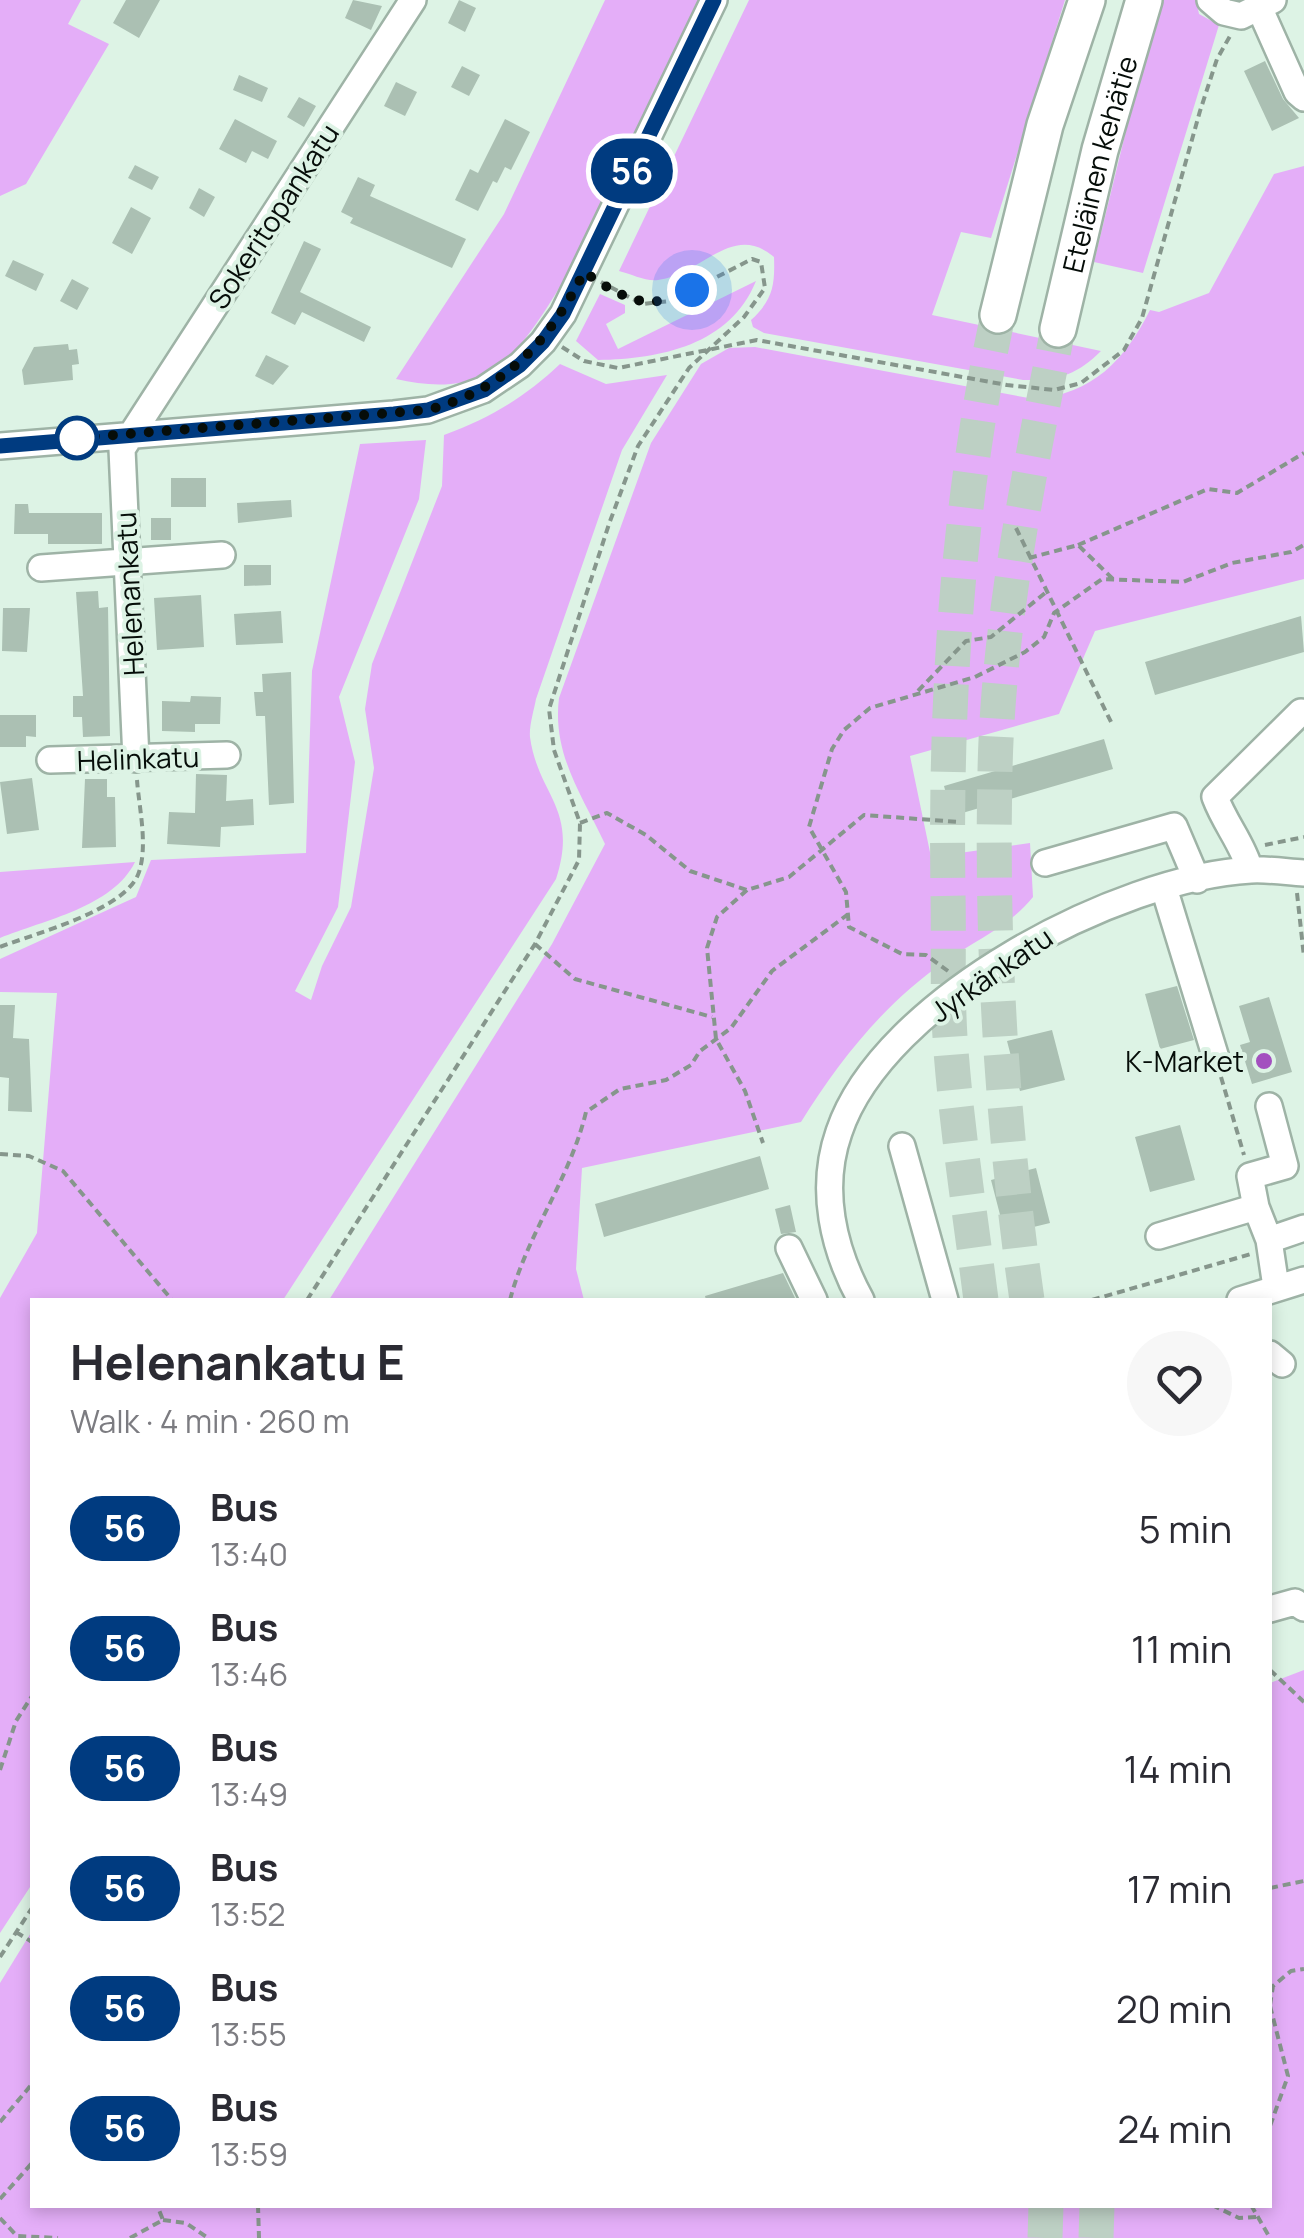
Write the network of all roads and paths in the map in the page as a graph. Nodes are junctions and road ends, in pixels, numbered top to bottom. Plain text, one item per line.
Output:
1 (413, 0) edge
2 (714, 0) edge
3 (1087, 0) edge
4 (1144, 0) edge
5 (1210, 0) edge
6 (1253, 13) edge
7 (1304, 98) edge
8 (584, 272) junction
9 (998, 315) tunnel mouth
10 (1058, 329) tunnel mouth
11 (558, 344) dead end
12 (707, 348) junction
13 (134, 432) junction
14 (0, 446) edge
15 (1304, 453) edge
16 (1016, 528) dead end
17 (1078, 545) junction
18 (1304, 545) edge
19 (222, 555) dead end
20 (1029, 558) junction
21 (128, 564) junction
22 (41, 568) dead end
23 (1114, 580) junction
24 (1045, 593) junction
25 (1054, 612) junction
26 (914, 695) junction
27 (1301, 712) dead end
28 (1113, 726) dead end
29 (227, 755) dead end
30 (136, 759) junction
31 (50, 760) dead end
32 (959, 822) dead end
33 (580, 823) junction
34 (1304, 837) edge
35 (820, 848) junction
36 (1247, 860) junction
37 (1045, 863) dead end
38 (1302, 873) edge
39 (1197, 880) junction
40 (1164, 888) junction
41 (747, 890) junction
42 (848, 914) junction
43 (1303, 928) edge
44 (535, 944) junction
45 (0, 947) edge
46 (1304, 958) edge
47 (941, 982) dead end
48 (714, 1018) junction
49 (716, 1039) junction
50 (1216, 1058) joint
51 (1269, 1106) dead end
52 (763, 1143) dead end
53 (902, 1146) dead end
54 (0, 1154) edge
55 (1250, 1176) junction
56 (1256, 1207) junction
57 (1304, 1228) edge
58 (1160, 1236) dead end
59 (1270, 1247) junction
60 (789, 1248) dead end
61 (1304, 1280) edge
62 (1276, 1288) junction
63 (170, 1298) edge
64 (308, 1298) edge
65 (511, 1298) edge
66 (813, 1298) edge
67 (860, 1298) edge
68 (944, 1298) edge
69 (1099, 1298) edge
70 (1246, 1298) edge
71 (1272, 1608) edge
72 (1304, 1608) edge
73 (1272, 1672) edge
74 (30, 1699) edge
75 (1304, 1702) edge
76 (0, 1770) edge
77 (1304, 1880) edge
78 (1272, 1888) edge
79 (30, 1911) edge
80 (16, 1932) junction
81 (30, 1941) edge
82 (0, 1957) edge
83 (1304, 1969) edge
84 (1272, 1992) edge
85 (1272, 2013) edge
86 (30, 2086) edge
87 (1272, 2120) edge
88 (0, 2122) edge
89 (30, 2165) edge
90 (0, 2199) edge
91 (158, 2208) edge
92 (258, 2208) edge
93 (1218, 2208) edge
94 (1252, 2208) edge
95 (1257, 2217) junction
96 (0, 2218) edge
97 (163, 2220) junction
98 (1268, 2237) edge
99 (58, 2238) edge
100 (130, 2238) edge
101 (208, 2238) edge
102 (259, 2238) edge

1 - 13 street, Sokeritopankatu
2 - 8 street
3 - 9 highway, Eteläinen kehätie
4 - 10 highway, Eteläinen kehätie
5 - 6 street
6 - 7 street
6 - 12 path
8 - 12 path
8 - 13 street
11 - 12 path
12 - 33 path
13 - 14 street
13 - 21 street, Helenankatu
15 - 17 path
16 - 20 path
17 - 20 path
17 - 23 path
18 - 23 path
19 - 21 street
20 - 24 path
21 - 22 street
21 - 30 street, Helenankatu
23 - 25 path
24 - 25 path
24 - 26 path
25 - 26 path
25 - 28 path
26 - 35 path
27 - 36 street
29 - 30 street, Helinkatu
30 - 31 street, Helinkatu
30 - 45 path
32 - 35 path
33 - 41 path
33 - 44 path
34 - 36 path
35 - 41 path
35 - 42 path
36 - 38 street, Jyrkänkatu
36 - 39 street, Jyrkänkatu
37 - 39 street
38 - 43 path
39 - 40 street, Jyrkänkatu
40 - 50 street
40 - 67 street, Jyrkänkatu
41 - 48 path
42 - 47 path
42 - 49 path
43 - 46 path
44 - 48 path
44 - 64 path
48 - 49 path
49 - 52 path
49 - 65 path
50 - 55 path
51 - 55 street
53 - 68 street
54 - 63 path
55 - 56 street
56 - 58 street
56 - 59 street
57 - 59 street
59 - 62 street
59 - 69 path
60 - 66 street
61 - 62 street
62 - 70 street
71 - 72 street
73 - 75 path
74 - 76 path
77 - 78 path
79 - 80 path
80 - 81 path
80 - 82 path
83 - 84 path
85 - 87 path
86 - 88 path
89 - 90 path
91 - 97 path
92 - 102 path
93 - 95 path
94 - 95 path
95 - 98 path
96 - 99 path
97 - 100 path
97 - 101 path

